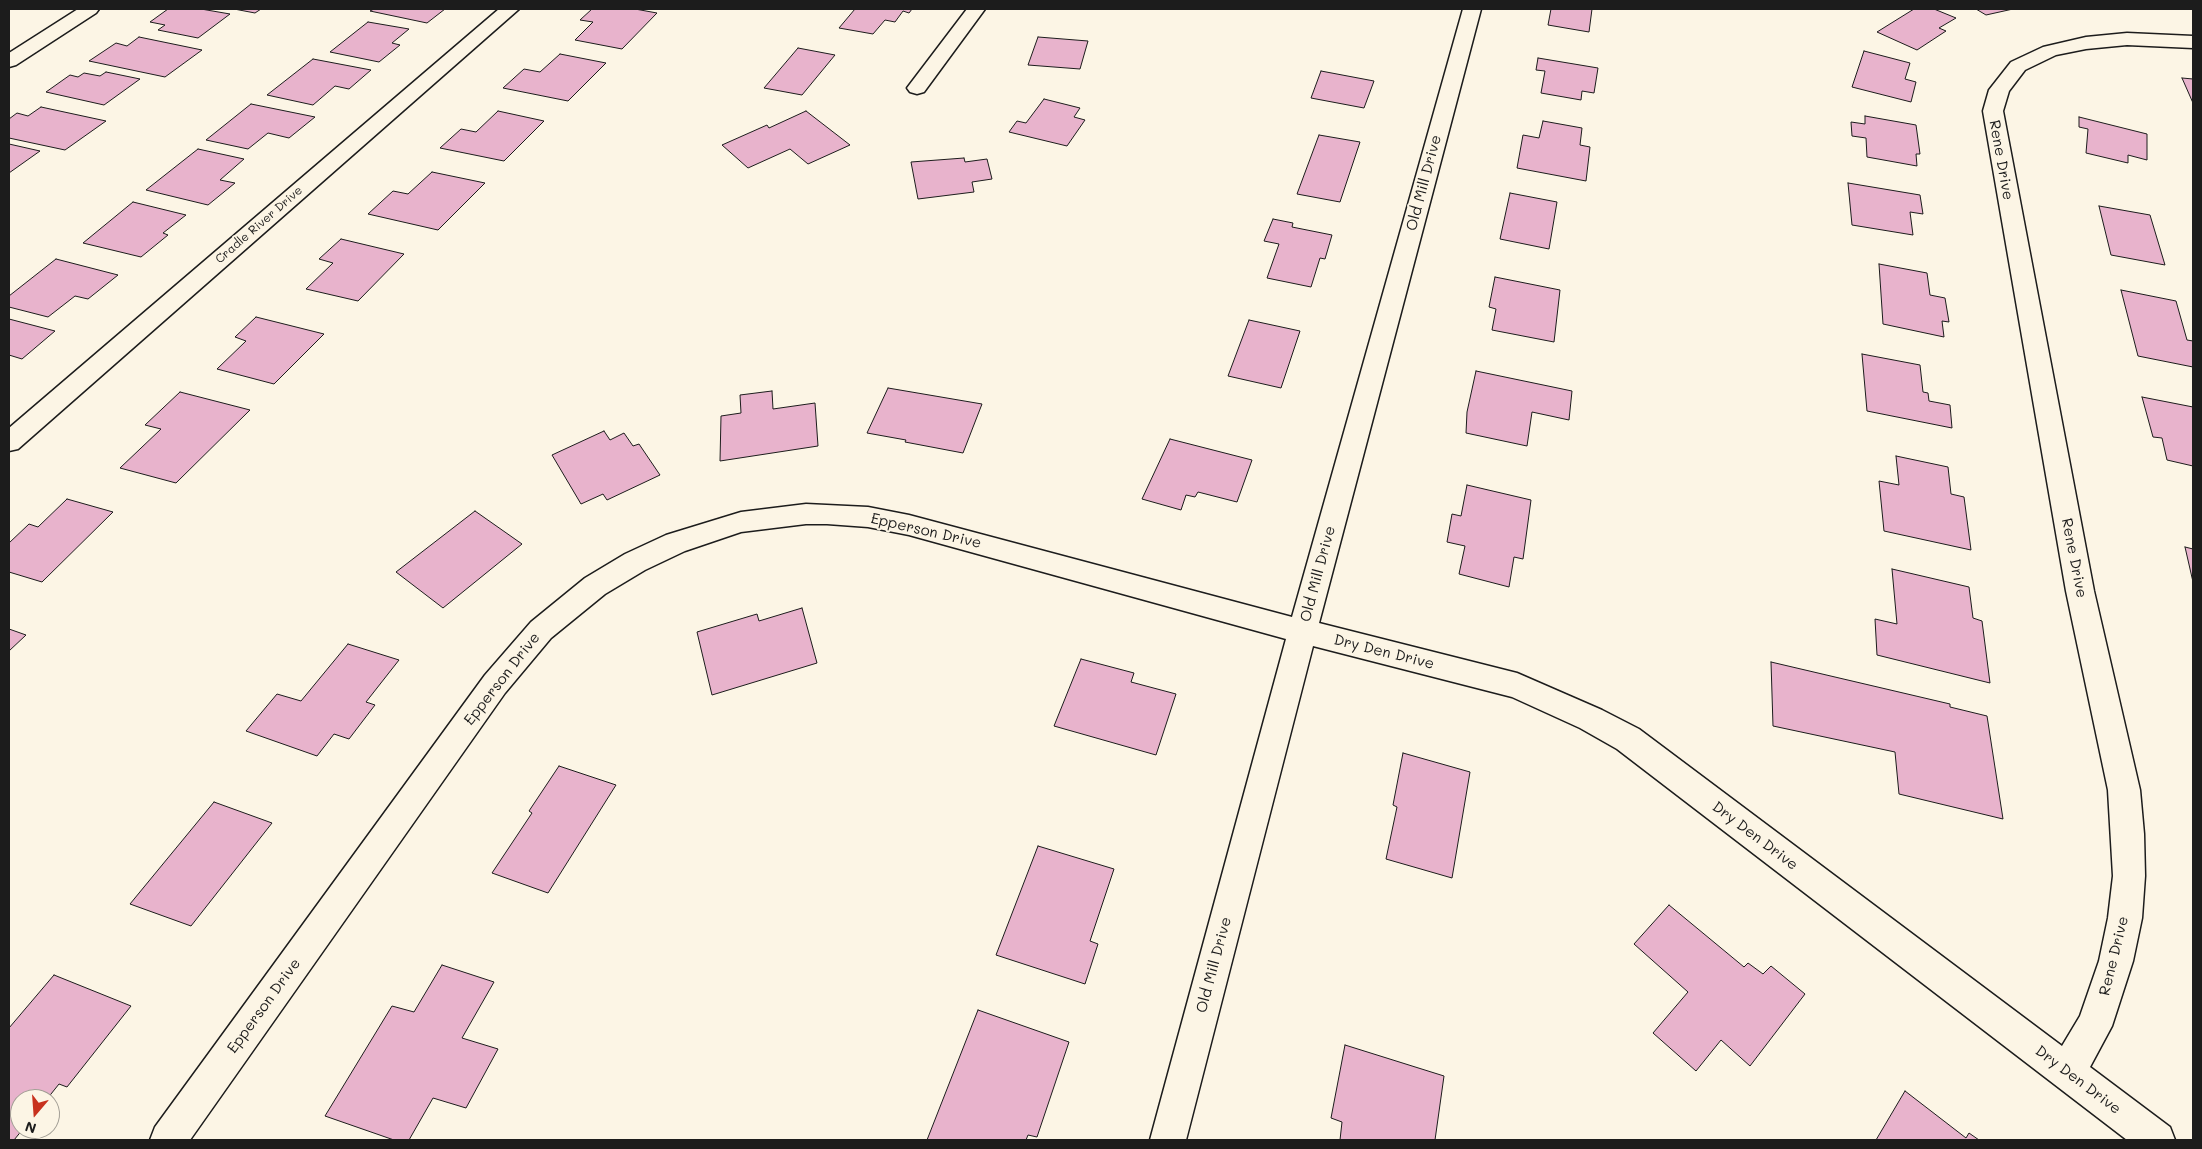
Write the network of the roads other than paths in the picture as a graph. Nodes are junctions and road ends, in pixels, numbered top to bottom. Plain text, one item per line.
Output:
1 (90, 9) edge
2 (510, 9) edge
3 (976, 9) edge
4 (1472, 9) edge
5 (2193, 42) edge
6 (9, 61) edge
7 (917, 88) dead end
8 (9, 442) edge
9 (1302, 631) junction
10 (2068, 1073) junction
11 (168, 1140) edge
12 (1168, 1140) edge
13 (2157, 1140) edge

1 - 6 street
2 - 8 street, Cradle River Drive
3 - 7 street
4 - 9 street, Old Mill Drive
5 - 10 street, Rene Drive
9 - 10 street, Dry Den Drive
9 - 11 street, Epperson Drive
9 - 12 street, Old Mill Drive
10 - 13 street, Dry Den Drive

